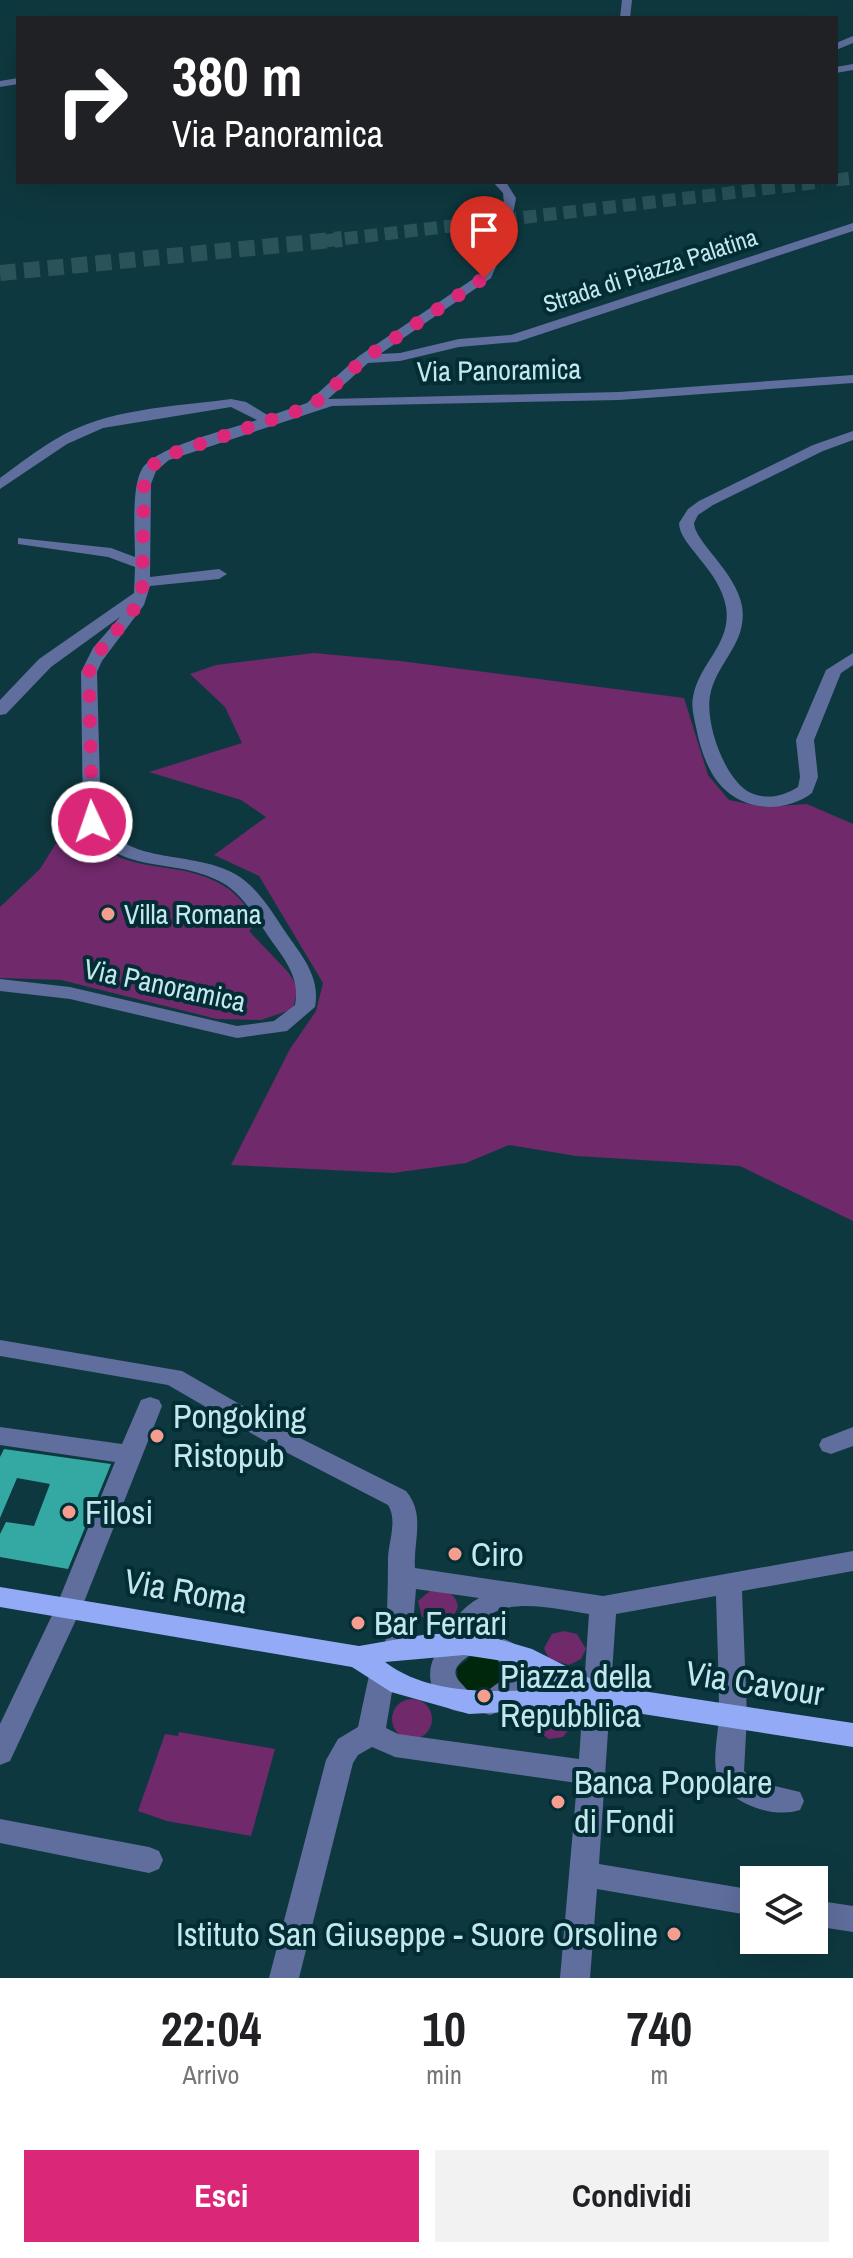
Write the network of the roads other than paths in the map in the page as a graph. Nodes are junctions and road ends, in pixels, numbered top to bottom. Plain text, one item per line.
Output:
1 (501, 184) edge
2 (853, 227) edge
3 (364, 359) junction
4 (853, 379) edge
5 (312, 406) junction
6 (268, 421) junction
7 (853, 435) edge
8 (0, 485) edge
9 (23, 541) dead end
10 (143, 565) junction
11 (219, 574) dead end
12 (143, 588) junction
13 (853, 658) edge
14 (0, 710) edge
15 (0, 985) edge
16 (0, 1348) edge
17 (150, 1406) dead end
18 (0, 1436) edge
19 (131, 1455) junction
20 (851, 1562) edge
21 (403, 1577) junction
22 (729, 1584) junction
23 (515, 1592) junction
24 (0, 1597) edge
25 (603, 1606) junction
26 (69, 1607) junction
27 (464, 1645) junction
28 (398, 1649) junction
29 (504, 1650) junction
30 (359, 1657) junction
31 (381, 1674) junction
32 (598, 1696) junction
33 (462, 1702) junction
34 (490, 1704) junction
35 (733, 1716) junction
36 (371, 1734) junction
37 (853, 1735) edge
38 (0, 1753) edge
39 (592, 1773) junction
40 (790, 1801) dead end
41 (0, 1831) edge
42 (149, 1860) dead end
43 (585, 1874) junction
44 (740, 1901) edge
45 (828, 1915) edge
46 (853, 1919) edge
47 (284, 1978) edge
48 (575, 1978) edge

1 - 3 street
2 - 3 street, Strada di Piazza Palatina
3 - 5 street
4 - 5 street, Via Panoramica
5 - 6 street, Via Panoramica
6 - 8 street
6 - 10 street, Via Panoramica
7 - 13 street
9 - 10 street
10 - 12 street, Via Panoramica
11 - 12 street
12 - 14 street
12 - 15 street, Via Panoramica
16 - 21 street
17 - 19 street
18 - 19 street
19 - 26 street
20 - 22 street
21 - 23 street
21 - 28 street
22 - 25 street
22 - 35 street
23 - 25 street
23 - 27 street
24 - 26 main road, Via Roma
25 - 32 street
26 - 30 main road, Via Roma
26 - 38 street
27 - 28 main road, Via Roma
27 - 29 main road
27 - 33 street
28 - 30 main road, Via Roma
29 - 32 main road, Via Cavour
29 - 34 street
30 - 31 main road, Via Roma
31 - 33 main road, Via Roma
31 - 36 street
32 - 34 main road, Via Cavour
32 - 35 main road, Via Cavour
32 - 39 street
33 - 34 main road
35 - 37 main road, Via Cavour
35 - 40 street
36 - 39 street
36 - 47 street
39 - 43 street
41 - 42 street
43 - 44 street
43 - 48 street
45 - 46 street

